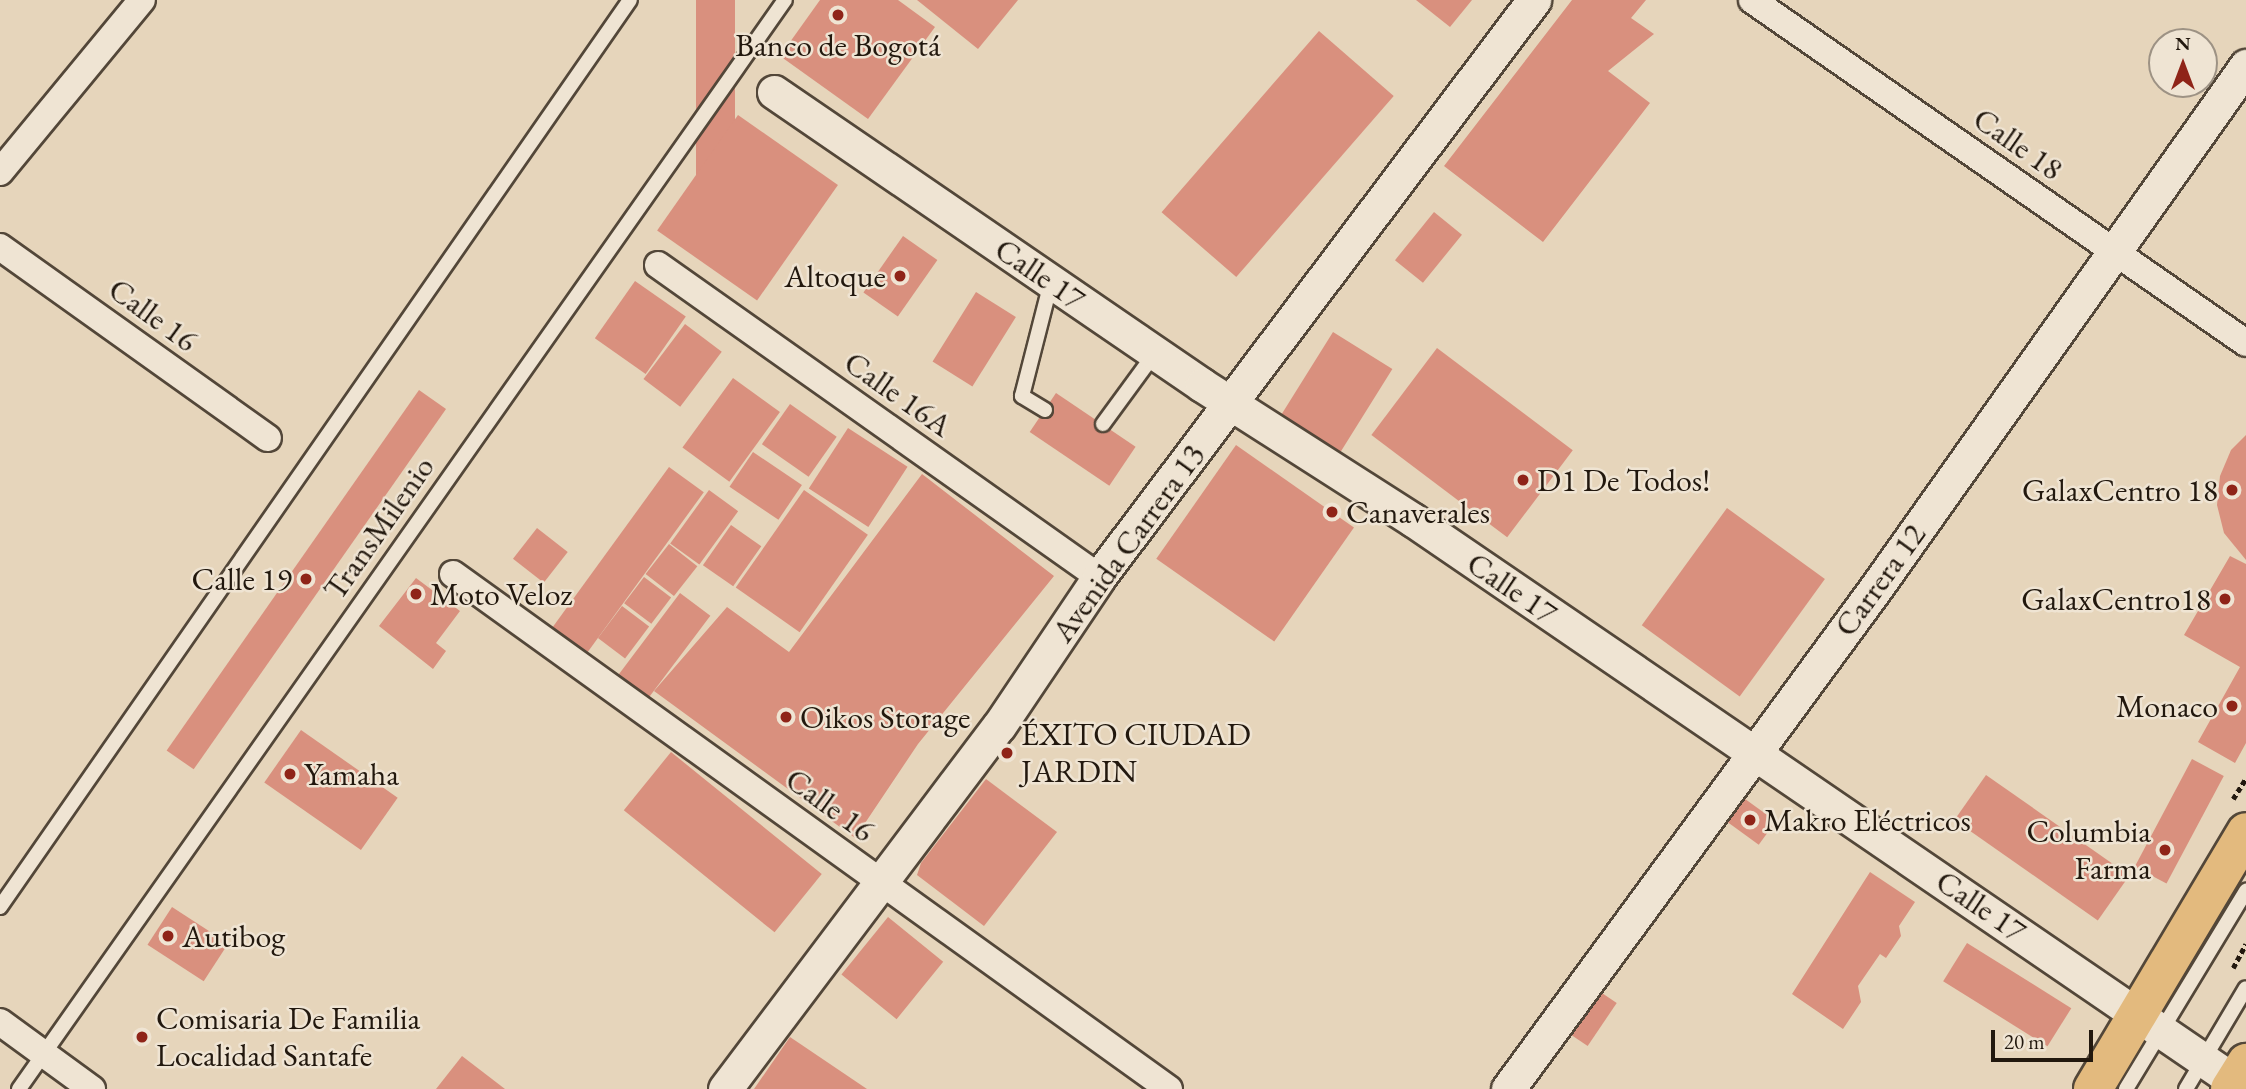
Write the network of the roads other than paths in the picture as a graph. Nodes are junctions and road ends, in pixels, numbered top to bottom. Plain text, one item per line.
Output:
1 (142, 0) edge
2 (630, 0) edge
3 (785, 0) edge
4 (1534, 0) edge
5 (1752, 0) edge
6 (2246, 66) edge
7 (774, 92) dead end
8 (0, 172) edge
9 (0, 247) edge
10 (2115, 251) junction
11 (658, 265) dead end
12 (1051, 282) junction
13 (2246, 343) edge
14 (1155, 353) junction
15 (1230, 404) junction
16 (1045, 410) dead end
17 (1103, 424) dead end
18 (268, 438) dead end
19 (453, 574) dead end
20 (1099, 578) junction
21 (1754, 752) junction
22 (2246, 832) edge
23 (879, 881) junction
24 (2246, 891) edge
25 (0, 908) edge
26 (2246, 988) edge
27 (2150, 1021) junction
28 (0, 1022) edge
29 (43, 1053) junction
30 (2204, 1059) junction
31 (2239, 1080) edge
32 (19, 1089) edge
33 (92, 1089) edge
34 (725, 1089) edge
35 (1169, 1089) edge
36 (1508, 1089) edge
37 (2093, 1089) edge
38 (2126, 1089) edge
39 (2186, 1089) edge

1 - 8 street
2 - 25 lane
3 - 29 lane, TransMilenio
4 - 15 street, Avenida Carrera 13
5 - 10 street, Calle 18
6 - 10 street, Carrera 12
7 - 12 street, Calle 17
9 - 18 street, Calle 16
10 - 13 street, Calle 18
10 - 21 street, Carrera 12
11 - 20 street, Calle 16A
12 - 14 street, Calle 17
12 - 16 lane
14 - 15 street, Calle 17
14 - 17 lane
15 - 20 street, Avenida Carrera 13
15 - 21 street, Calle 17
19 - 23 street, Calle 16
20 - 23 street, Avenida Carrera 13
21 - 27 street, Calle 17
21 - 36 street, Carrera 12
22 - 27 main road
23 - 34 street, Avenida Carrera 13
23 - 35 street, Calle 16
24 - 27 lane
26 - 30 lane
27 - 30 street, Calle 17
27 - 37 main road
27 - 38 lane
28 - 29 street
29 - 32 lane, TransMilenio
29 - 33 street
30 - 31 street, Calle 17
30 - 39 lane

